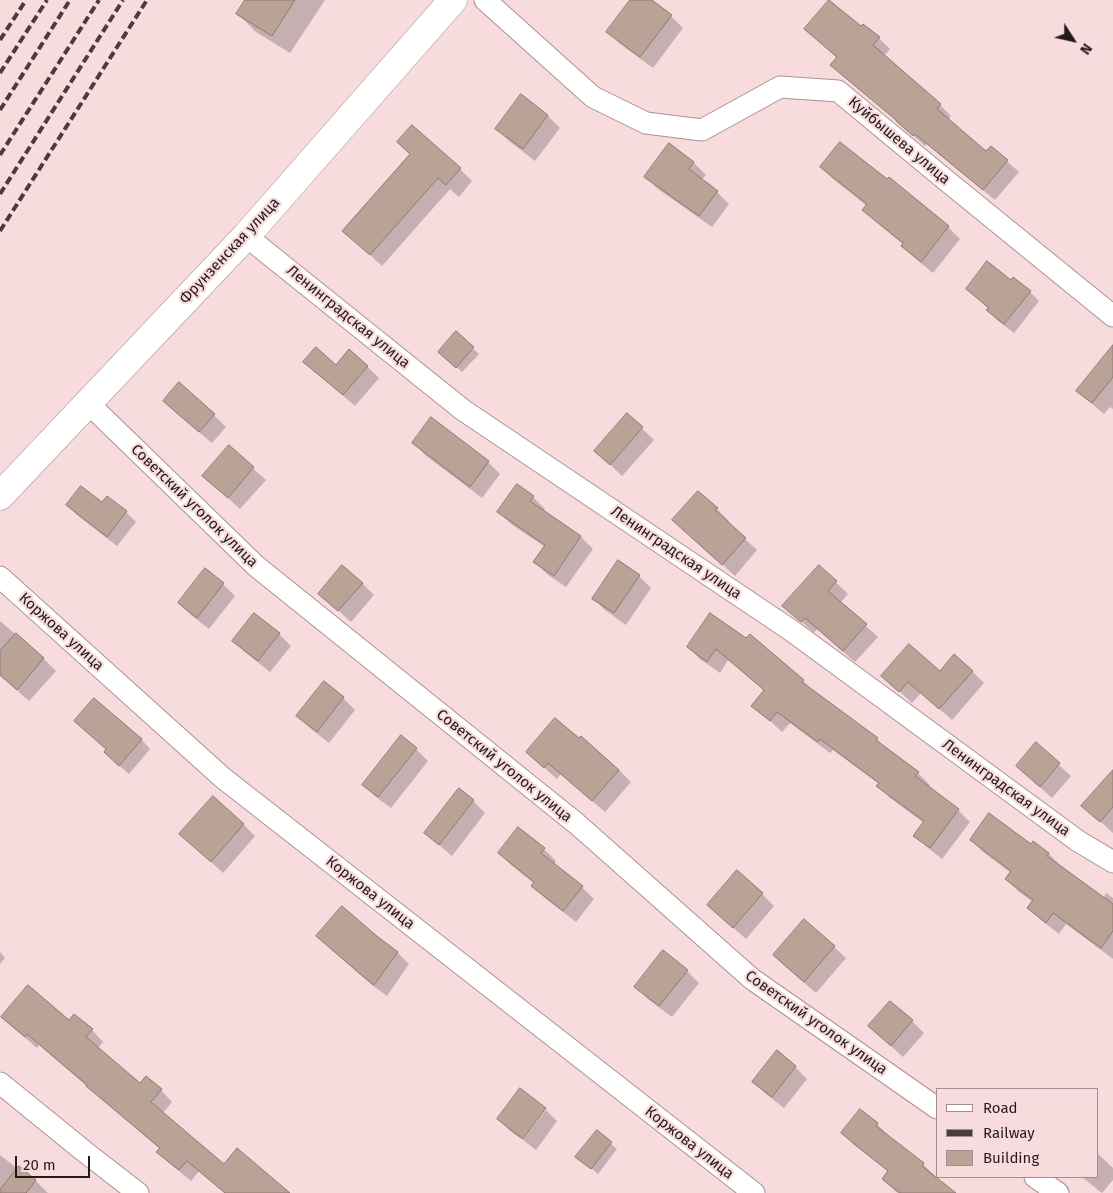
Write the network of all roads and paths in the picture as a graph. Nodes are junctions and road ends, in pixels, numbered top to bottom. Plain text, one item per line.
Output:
1 (453, 0) edge
2 (485, 0) edge
3 (246, 236) junction
4 (1113, 316) edge
5 (88, 403) junction
6 (0, 496) edge
7 (0, 577) edge
8 (1113, 862) edge
9 (0, 1083) edge
10 (936, 1107) edge
11 (1036, 1178) edge
12 (138, 1193) edge
13 (754, 1193) edge
14 (1058, 1193) edge

1 - 3 street, Фрунзенская улица
2 - 4 street, Куйбышева улица
3 - 5 street, Фрунзенская улица
3 - 8 street, Ленинградская улица
5 - 6 street, Фрунзенская улица
5 - 10 street, Советский уголок улица
7 - 13 street, Коржова улица
9 - 12 street
11 - 14 street

